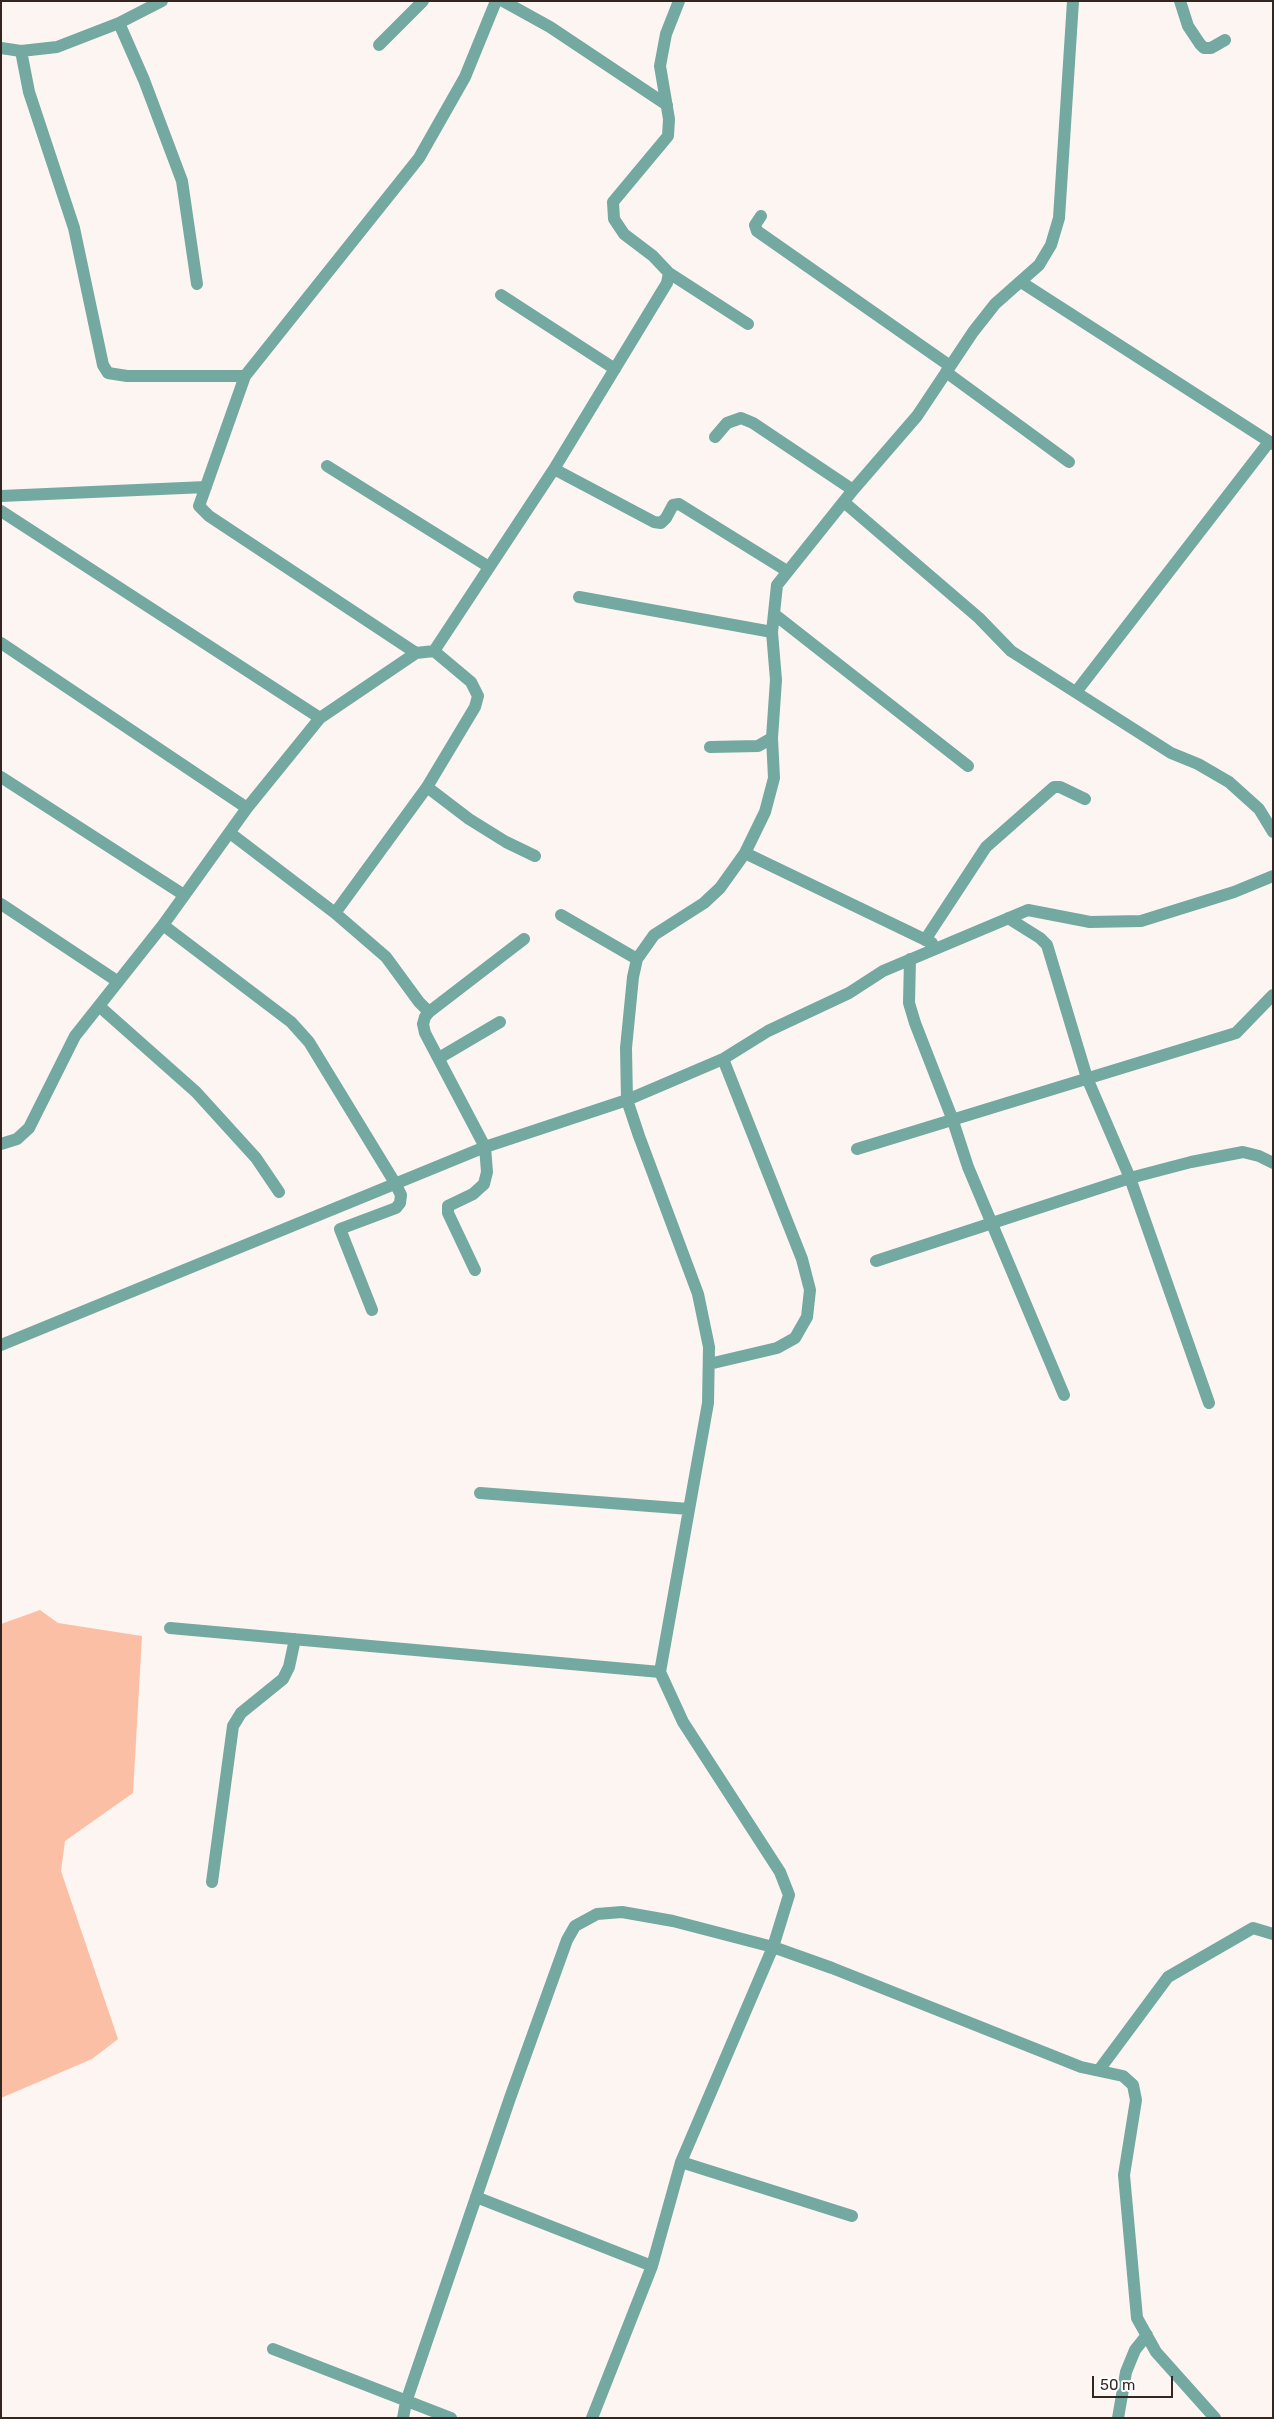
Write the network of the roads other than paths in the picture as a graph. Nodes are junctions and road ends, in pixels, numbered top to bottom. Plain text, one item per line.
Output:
1 (162, 1) edge
2 (423, 1) edge
3 (496, 1) edge
4 (503, 1) edge
5 (679, 1) edge
6 (1073, 1) edge
7 (1180, 1) edge
8 (119, 24) junction
9 (1225, 40) dead end
10 (379, 45) dead end
11 (1, 48) edge
12 (22, 51) junction
13 (667, 105) junction
14 (761, 216) dead end
15 (669, 273) junction
16 (1021, 282) junction
17 (197, 284) dead end
18 (501, 295) dead end
19 (748, 324) dead end
20 (615, 369) junction
21 (948, 369) junction
22 (245, 376) junction
23 (715, 437) dead end
24 (1271, 443) edge
25 (1069, 462) dead end
26 (327, 466) dead end
27 (554, 468) junction
28 (206, 487) junction
29 (853, 490) junction
30 (1, 496) edge
31 (845, 503) junction
32 (1, 511) edge
33 (489, 567) junction
34 (788, 571) junction
35 (579, 597) dead end
36 (774, 614) junction
37 (772, 632) junction
38 (1, 643) edge
39 (434, 651) junction
40 (416, 653) junction
41 (1076, 692) junction
42 (320, 718) junction
43 (772, 738) junction
44 (710, 747) dead end
45 (968, 766) dead end
46 (1, 777) edge
47 (427, 786) junction
48 (1085, 799) dead end
49 (247, 808) junction
50 (1273, 832) edge
51 (230, 833) junction
52 (745, 853) junction
53 (536, 856) dead end
54 (1273, 876) edge
55 (184, 895) junction
56 (1, 904) edge
57 (335, 913) junction
58 (561, 916) dead end
59 (1008, 918) junction
60 (163, 925) junction
61 (524, 939) dead end
62 (925, 940) junction
63 (939, 947) junction
64 (637, 959) junction
65 (910, 959) junction
66 (117, 981) junction
67 (1273, 995) edge
68 (99, 1006) junction
69 (430, 1012) junction
70 (500, 1022) dead end
71 (439, 1058) junction
72 (723, 1059) junction
73 (1087, 1078) junction
74 (627, 1100) junction
75 (952, 1118) junction
76 (1, 1144) edge
77 (485, 1147) junction
78 (857, 1149) dead end
79 (1273, 1163) edge
80 (1130, 1178) junction
81 (395, 1183) junction
82 (279, 1192) dead end
83 (991, 1224) junction
84 (876, 1261) dead end
85 (475, 1270) dead end
86 (372, 1310) dead end
87 (1, 1345) edge
88 (709, 1364) junction
89 (1064, 1395) dead end
90 (1210, 1403) dead end
91 (480, 1493) dead end
92 (689, 1509) junction
93 (170, 1628) dead end
94 (294, 1639) junction
95 (660, 1672) junction
96 (212, 1882) dead end
97 (1273, 1934) edge
98 (773, 1948) junction
99 (1098, 2070) junction
100 (682, 2162) junction
101 (476, 2197) junction
102 (852, 2216) dead end
103 (652, 2266) junction
104 (1146, 2335) junction
105 (272, 2349) dead end
106 (406, 2402) junction
107 (403, 2418) edge
108 (451, 2418) edge
109 (592, 2418) edge
110 (1118, 2418) edge
111 (1215, 2418) edge

1 - 8 street
2 - 10 street
3 - 22 street
4 - 13 street
5 - 13 street
6 - 16 street
7 - 9 street
8 - 12 street
8 - 17 street
11 - 12 street
12 - 22 street
13 - 15 street
14 - 21 street
15 - 19 street
15 - 20 street
16 - 21 street
16 - 24 street
18 - 20 street
20 - 27 street
21 - 25 street
21 - 29 street
22 - 28 street
23 - 29 street
24 - 41 street
26 - 33 street
27 - 33 street
27 - 34 street
28 - 30 street
28 - 40 street
29 - 31 street
31 - 34 street
31 - 41 street
32 - 42 street
33 - 39 street
34 - 36 street
35 - 37 street
36 - 37 street
36 - 45 street
37 - 43 street
38 - 49 street
39 - 40 street
39 - 47 street
40 - 42 street
41 - 50 street
42 - 49 street
43 - 44 street
43 - 52 street
46 - 55 street
47 - 53 street
47 - 57 street
48 - 62 street
49 - 51 street
51 - 55 street
51 - 57 street
52 - 62 street
52 - 64 street
54 - 59 street
55 - 60 street
56 - 66 street
57 - 69 street
58 - 64 street
59 - 63 street
59 - 73 street
60 - 66 street
60 - 81 street
61 - 69 street
62 - 63 street
63 - 65 street
64 - 74 street
65 - 72 street
65 - 75 street
66 - 68 street
67 - 73 street
68 - 76 street
68 - 82 street
69 - 71 street
70 - 71 street
71 - 77 street
72 - 74 street
72 - 88 street
73 - 75 street
73 - 80 street
74 - 77 street
74 - 88 street
75 - 78 street
75 - 83 street
77 - 81 street
77 - 85 street
79 - 80 street
80 - 83 street
80 - 90 street
81 - 86 street
81 - 87 street
83 - 84 street
83 - 89 street
88 - 92 street
91 - 92 street
92 - 95 street
93 - 94 street
94 - 95 street
94 - 96 street
95 - 98 street
97 - 99 street
98 - 99 street
98 - 100 street
98 - 101 street
99 - 104 street
100 - 102 street
100 - 103 street
101 - 103 street
101 - 106 street
103 - 109 street
104 - 110 street
104 - 111 street
105 - 106 street
106 - 107 street
106 - 108 street

